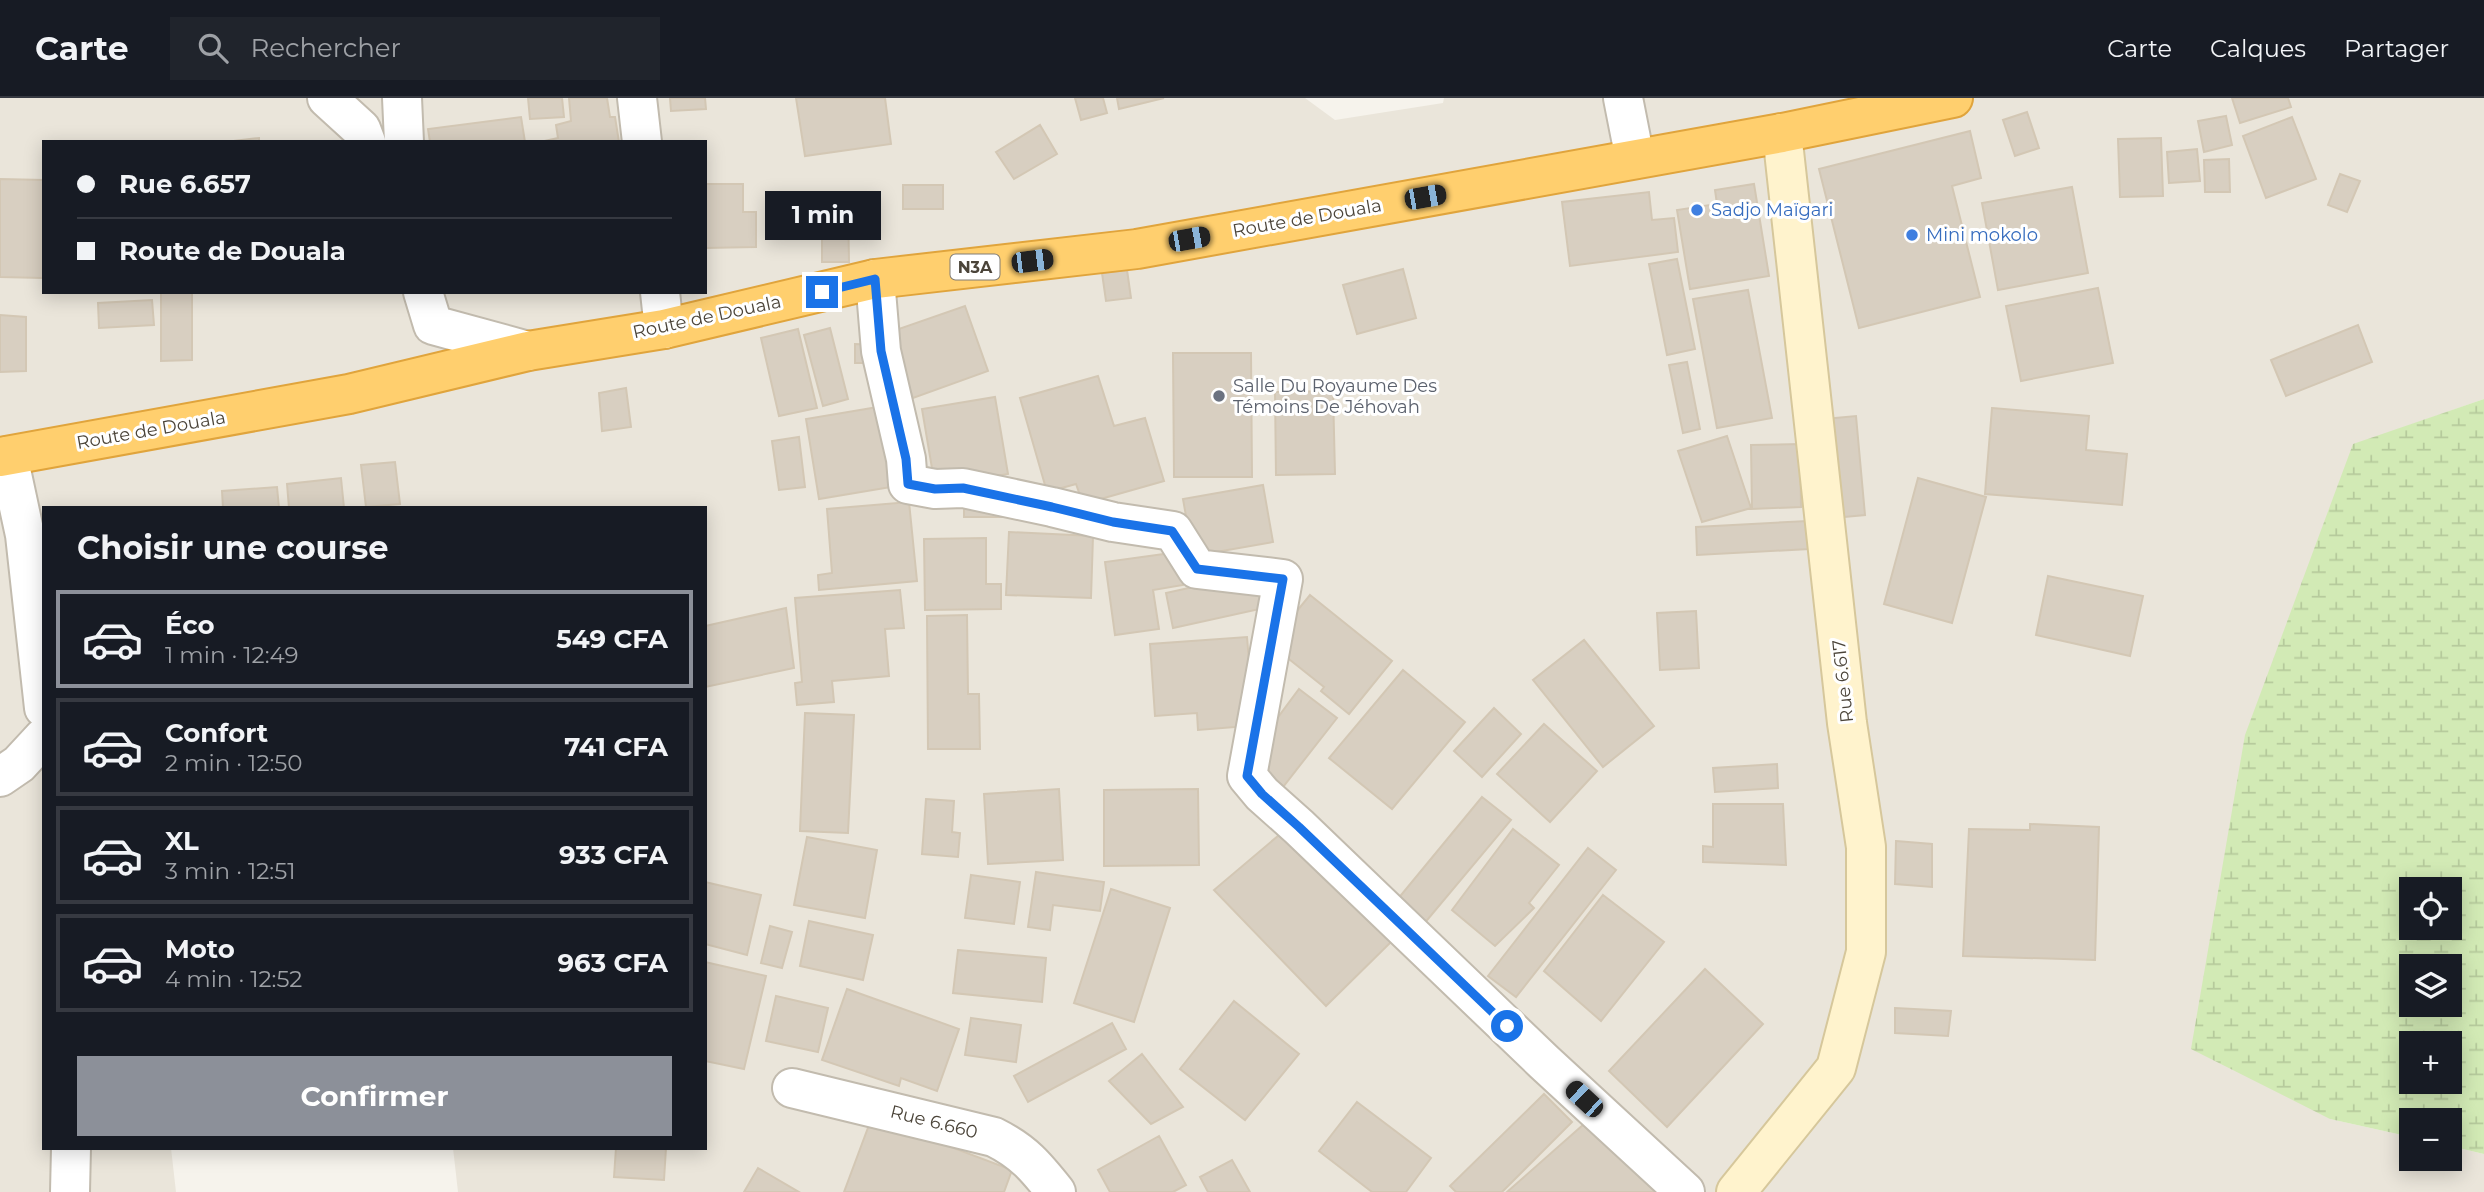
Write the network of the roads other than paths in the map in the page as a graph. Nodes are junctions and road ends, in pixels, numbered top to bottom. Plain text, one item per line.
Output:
1 (327, 98) edge
2 (402, 98) edge
3 (637, 98) edge
4 (1623, 98) edge
5 (1953, 98) edge
6 (1782, 133) junction
7 (365, 140) edge
8 (404, 140) edge
9 (642, 140) edge
10 (1635, 159) junction
11 (875, 279) junction
12 (424, 294) edge
13 (662, 311) edge
14 (528, 351) junction
15 (4, 456) edge
16 (42, 690) edge
17 (42, 739) edge
18 (0, 777) edge
19 (792, 1088) dead end
20 (71, 1150) edge
21 (70, 1192) edge
22 (1056, 1192) edge
23 (1685, 1192) edge
24 (1736, 1192) edge

1 - 7 street
2 - 8 street
3 - 9 street
4 - 10 street
5 - 6 highway, Route de Douala / N3A
6 - 10 highway, Route de Douala / N3A
6 - 24 street, Rue 6.617
10 - 11 highway, Route de Douala / N3A
11 - 13 highway, Route de Douala / N3A
11 - 23 street
12 - 14 street
13 - 14 highway, Route de Douala / N3A
14 - 15 highway, Route de Douala / N3A
15 - 16 street
17 - 18 street
19 - 22 street, Rue 6.660
20 - 21 street

